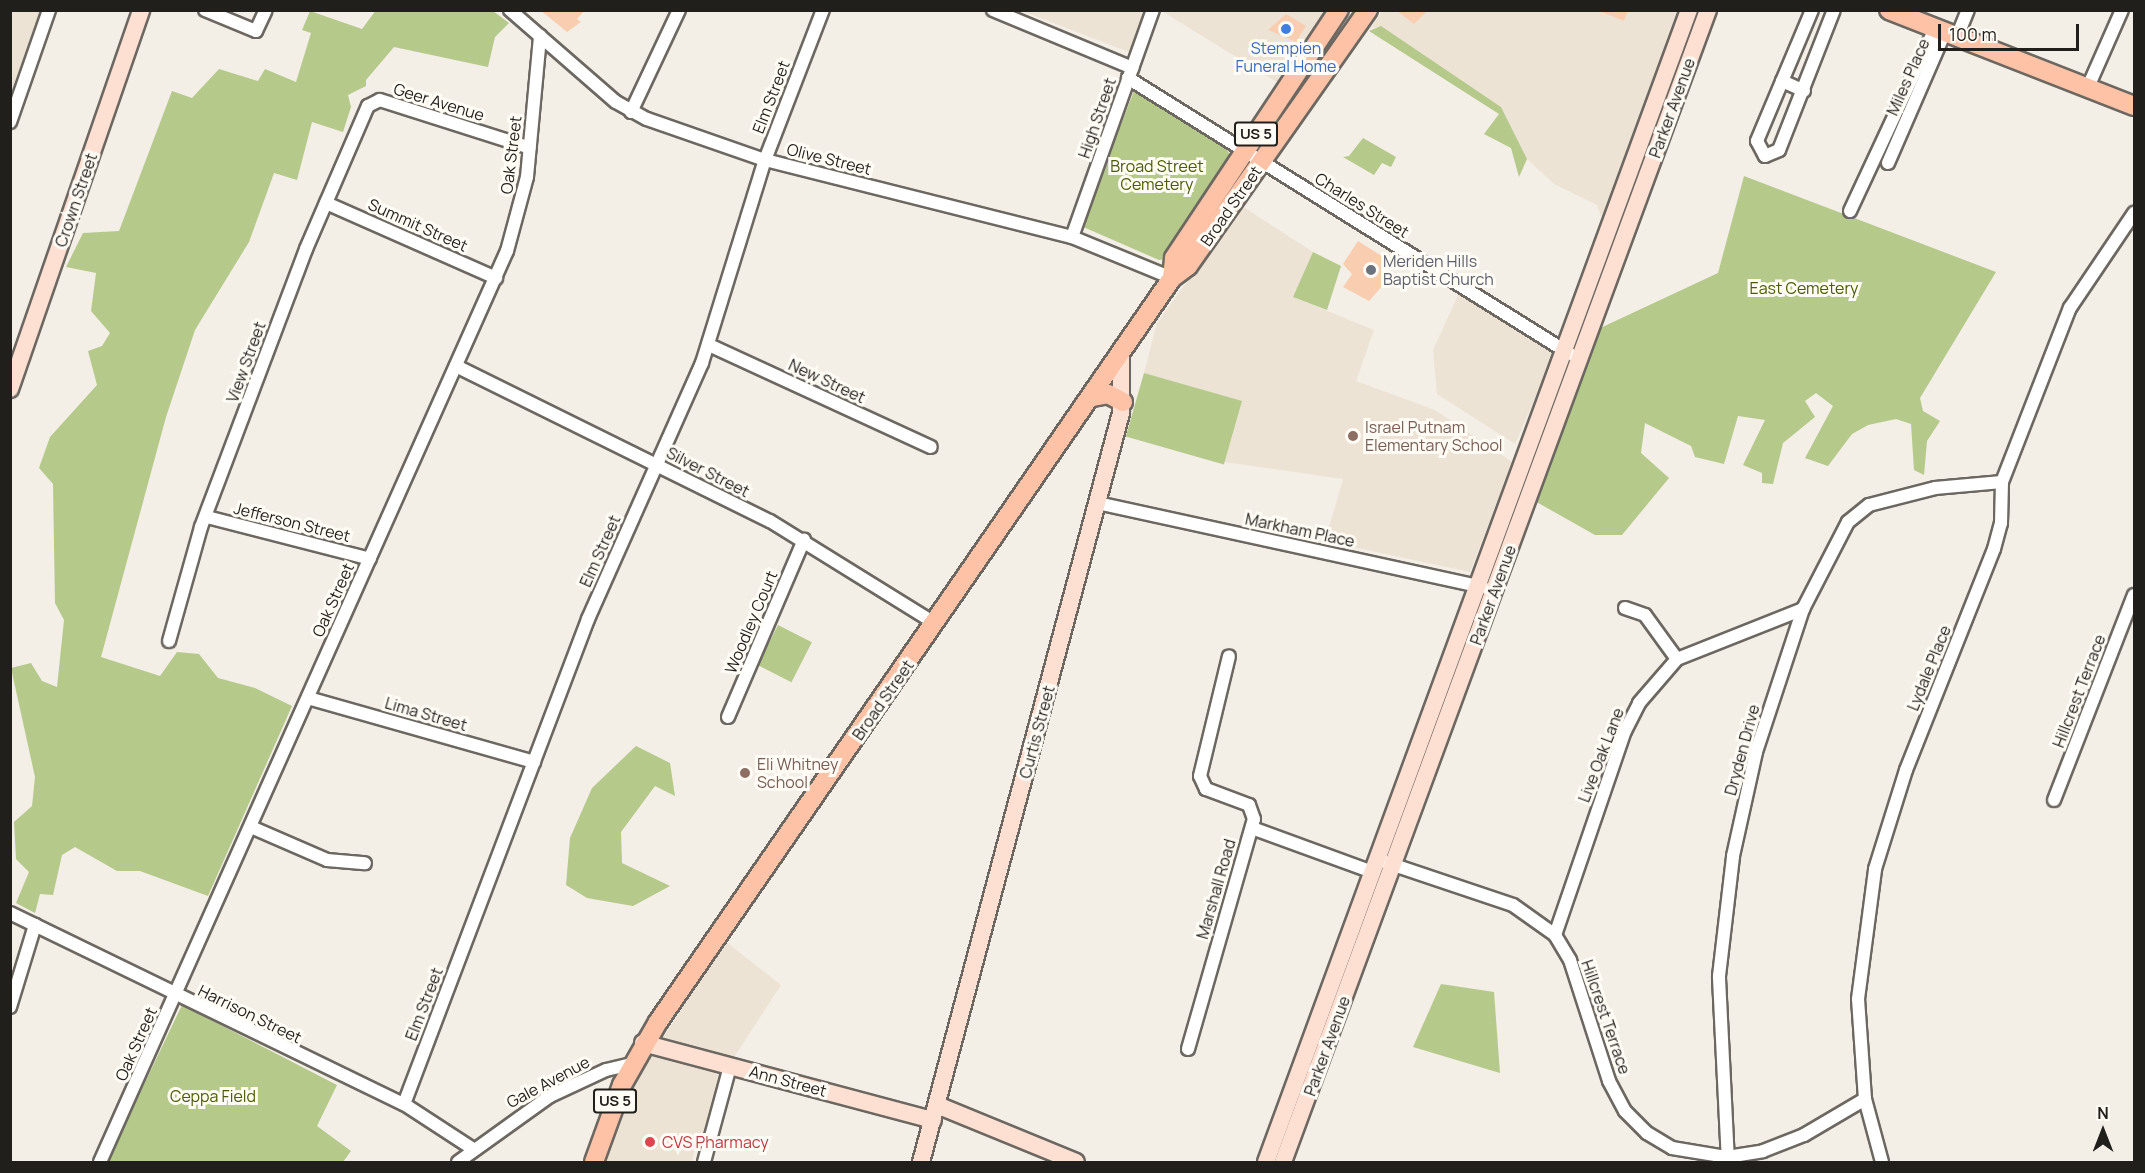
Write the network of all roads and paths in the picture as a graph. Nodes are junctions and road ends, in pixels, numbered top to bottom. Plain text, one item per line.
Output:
1 (49, 10) edge
2 (141, 10) edge
3 (205, 10) edge
4 (266, 10) edge
5 (510, 10) edge
6 (679, 10) edge
7 (823, 10) edge
8 (993, 10) edge
9 (1153, 10) edge
10 (1339, 10) edge
11 (1368, 10) edge
12 (1689, 10) edge
13 (1708, 10) edge
14 (1812, 10) edge
15 (1834, 10) edge
16 (1889, 10) edge
17 (1968, 10) edge
18 (2122, 10) edge
19 (1328, 27) junction
20 (1946, 33) junction
21 (540, 36) junction
22 (1347, 40) junction
23 (1130, 73) junction
24 (1782, 81) junction
25 (2088, 87) junction
26 (1804, 91) junction
27 (373, 100) joint
28 (2134, 106) edge
29 (631, 112) junction
30 (10, 122) edge
31 (1888, 130) junction
32 (1901, 134) junction
33 (530, 148) junction
34 (1245, 151) junction
35 (765, 159) junction
36 (1262, 162) junction
37 (1888, 163) dead end
38 (1628, 202) junction
39 (326, 203) junction
40 (1850, 211) dead end
41 (2134, 213) edge
42 (1072, 237) junction
43 (496, 278) junction
44 (1172, 278) junction
45 (710, 345) junction
46 (1572, 355) junction
47 (1121, 356) junction
48 (456, 366) junction
49 (10, 389) edge
50 (1093, 397) junction
51 (1123, 402) junction
52 (931, 447) dead end
53 (657, 465) junction
54 (2002, 482) junction
55 (1097, 503) junction
56 (207, 517) junction
57 (804, 540) junction
58 (370, 558) junction
59 (1487, 587) junction
60 (2134, 594) edge
61 (1625, 608) dead end
62 (1803, 609) junction
63 (936, 624) junction
64 (169, 641) dead end
65 (1229, 656) dead end
66 (1677, 659) junction
67 (308, 698) junction
68 (728, 717) dead end
69 (534, 762) junction
70 (2054, 800) dead end
71 (251, 827) junction
72 (1252, 828) junction
73 (365, 862) dead end
74 (1381, 865) junction
75 (10, 913) edge
76 (35, 925) junction
77 (1555, 935) junction
78 (176, 996) junction
79 (10, 1007) edge
80 (643, 1043) junction
81 (1188, 1049) dead end
82 (632, 1064) junction
83 (730, 1066) junction
84 (1864, 1099) junction
85 (1297, 1102) junction
86 (404, 1104) junction
87 (935, 1112) junction
88 (473, 1149) junction
89 (1728, 1160) edge
90 (100, 1162) edge
91 (458, 1162) edge
92 (594, 1162) edge
93 (704, 1162) edge
94 (921, 1162) edge
95 (1076, 1162) edge
96 (1266, 1162) edge
97 (1283, 1162) edge
98 (1882, 1162) edge

1 - 30 street
2 - 49 street, Crown Street
3 - 4 street
5 - 21 street, Olive Street
6 - 29 street
7 - 35 street, Elm Street
8 - 23 street, Charles Street
9 - 23 street, High Street
10 - 19 main road, Broad Street / US 5
11 - 22 main road, Broad Street / US 5
12 - 38 street, Parker Avenue
13 - 38 street, Parker Avenue
14 - 24 street
15 - 26 street
16 - 20 main road
17 - 20 street
18 - 25 street
19 - 22 main road
19 - 34 main road, Broad Street / US 5
20 - 25 main road
20 - 31 street, Miles Place
20 - 32 street, Miles Place
21 - 29 street, Olive Street
21 - 33 street, Oak Street
22 - 36 main road, Broad Street / US 5
23 - 34 street, Charles Street
23 - 42 street, High Street
24 - 26 street
24 - 26 street
25 - 28 main road
27 - 33 street, Geer Avenue
27 - 39 street, View Street
29 - 35 street, Olive Street
31 - 32 street, Miles Place
31 - 40 street, Miles Place
32 - 37 street, Miles Place
33 - 43 street, Oak Street
34 - 36 street, Charles Street
34 - 44 main road, Broad Street / US 5
35 - 42 street, Olive Street
35 - 45 street, Elm Street
36 - 44 main road, Broad Street / US 5
36 - 46 street, Charles Street
38 - 46 street, Parker Avenue
39 - 43 street, Summit Street
39 - 56 street, View Street
41 - 54 street, Lydale Place
42 - 44 street, Olive Street
43 - 48 street, Oak Street
44 - 47 main road, Broad Street / US 5
45 - 52 street, New Street
45 - 53 street, Elm Street
46 - 59 street, Parker Avenue
47 - 50 main road, Broad Street / US 5
47 - 51 street, Curtis Street
48 - 53 street, Silver Street
48 - 58 street, Oak Street
50 - 51 main road
50 - 63 main road, Broad Street / US 5
51 - 55 street, Curtis Street
53 - 57 street, Silver Street
53 - 69 street, Elm Street
54 - 62 street, Dryden Drive
54 - 84 street, Lydale Place
55 - 59 street, Markham Place
55 - 87 street, Curtis Street
56 - 58 street, Jefferson Street
56 - 64 street, View Street
57 - 63 street, Silver Street
57 - 68 street, Woodley Court
58 - 67 street, Oak Street
59 - 74 street, Parker Avenue
60 - 70 street, Hillcrest Terrace
61 - 66 street
62 - 66 street, Live Oak Lane
62 - 89 street, Dryden Drive
63 - 80 main road, Broad Street / US 5
65 - 72 street
66 - 77 street, Live Oak Lane
67 - 69 street, Lima Street
67 - 71 street, Oak Street
69 - 86 street, Elm Street
71 - 73 street
71 - 78 street, Oak Street
72 - 74 street, Marshall Road
72 - 81 street, Marshall Road
74 - 77 street, Hillcrest Terrace
74 - 85 street, Parker Avenue
75 - 76 street, Harrison Street
76 - 78 street, Harrison Street
76 - 79 street
77 - 89 street, Hillcrest Terrace
78 - 86 street, Harrison Street
78 - 90 street, Oak Street
80 - 82 main road, Broad Street / US 5
80 - 83 street, Ann Street
82 - 88 street, Gale Avenue
82 - 92 main road, Broad Street / US 5
83 - 87 street, Ann Street
83 - 93 street
84 - 89 street, Hillcrest Terrace
84 - 98 street, Lydale Place
85 - 96 street, Parker Avenue
85 - 97 street, Parker Avenue
86 - 88 street, Harrison Street
87 - 94 street, Curtis Street
87 - 95 street, Ann Street
88 - 91 street, Gale Avenue

